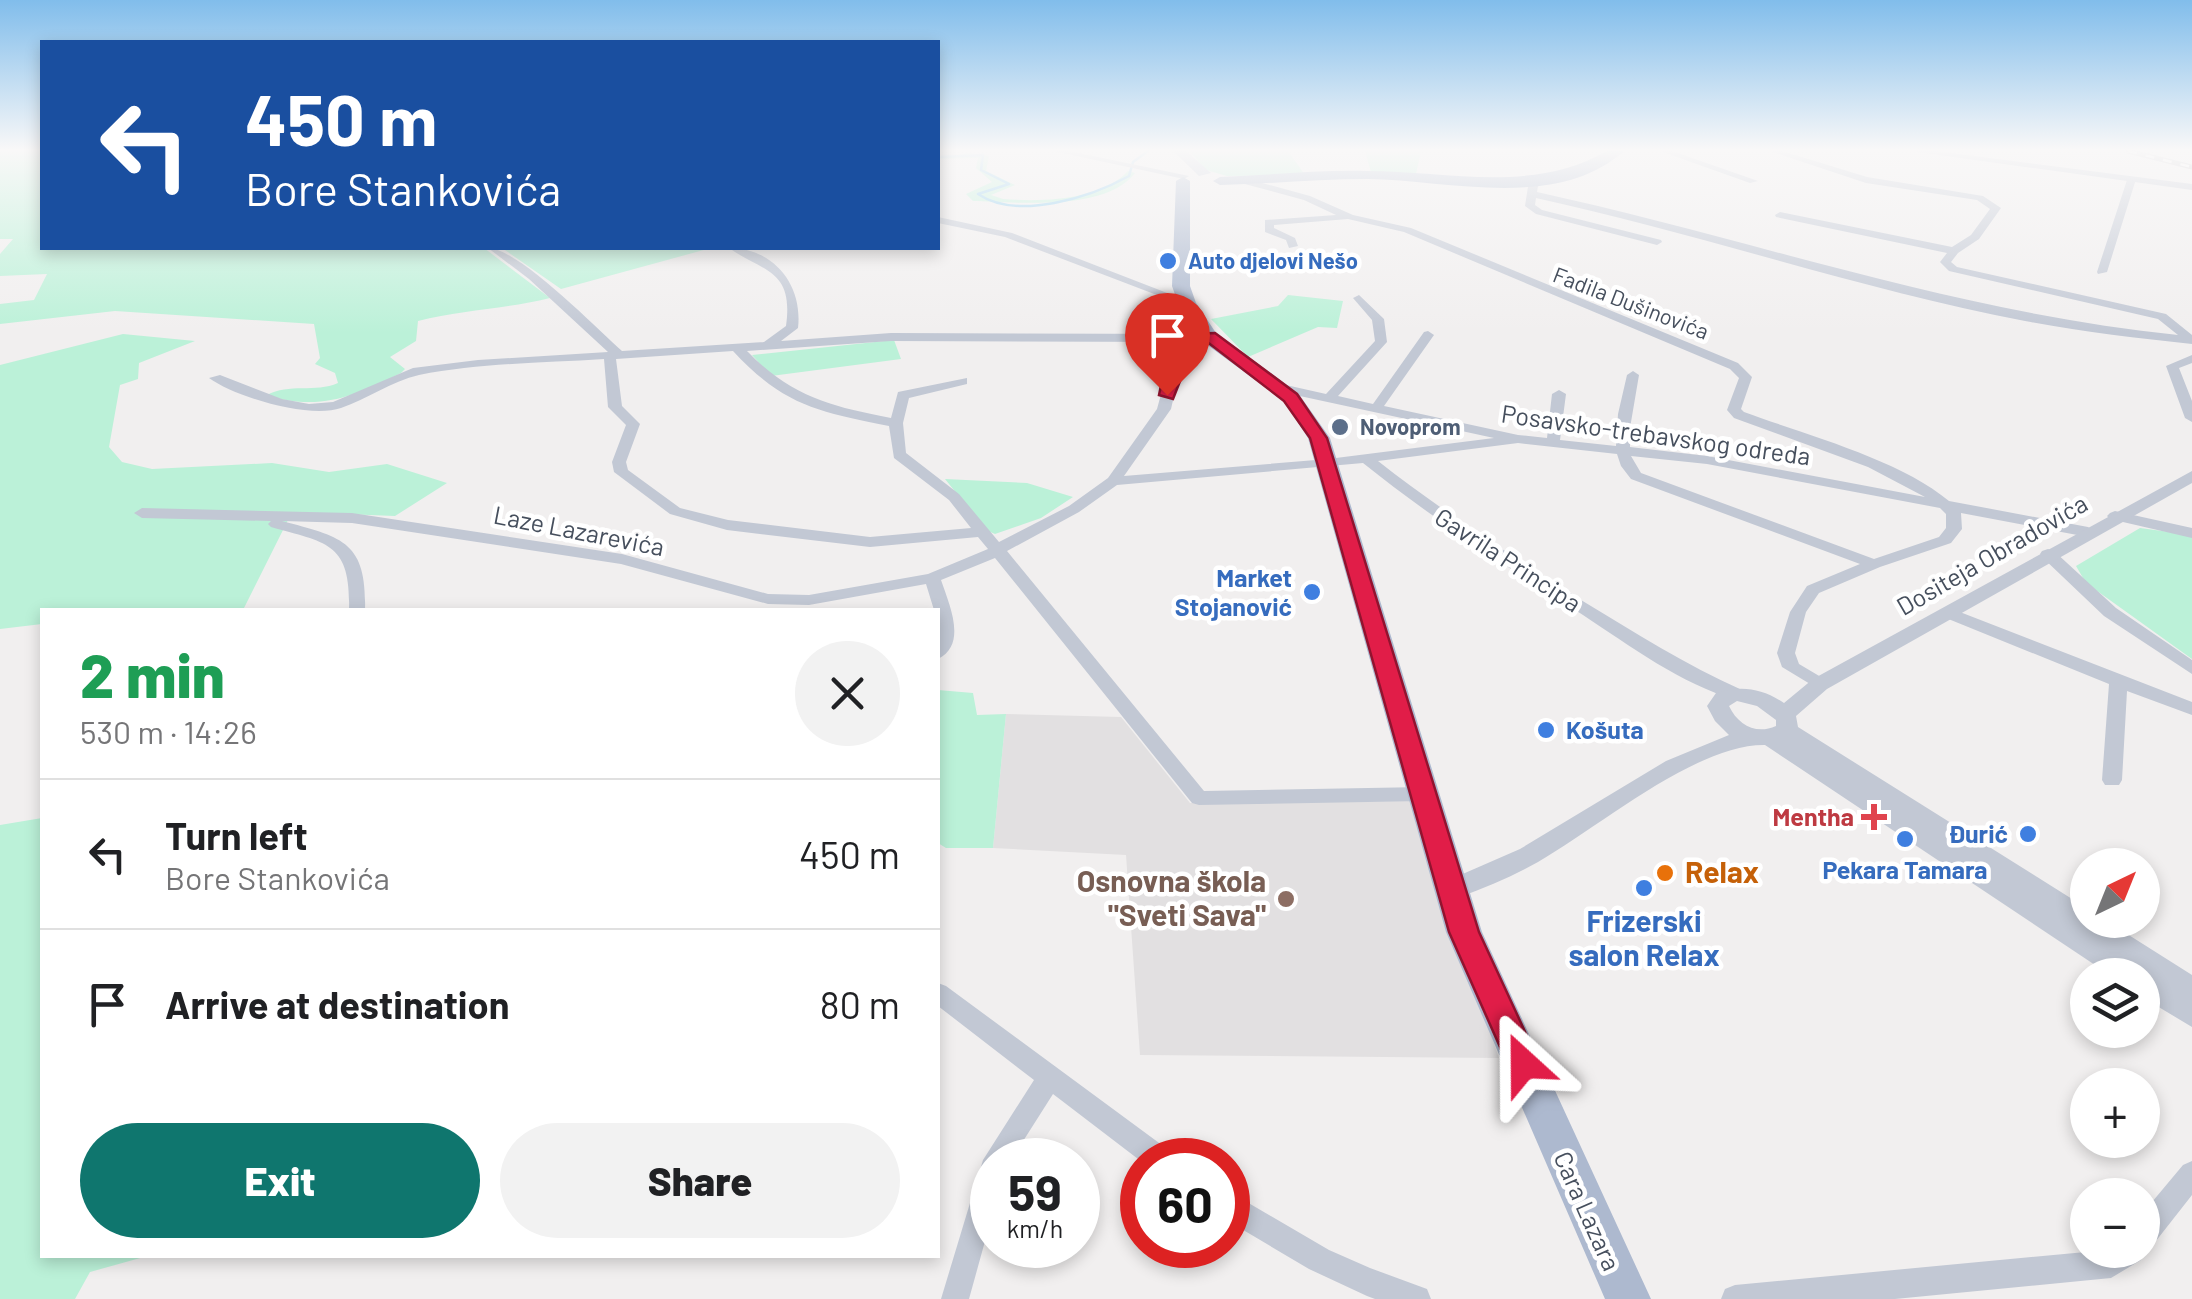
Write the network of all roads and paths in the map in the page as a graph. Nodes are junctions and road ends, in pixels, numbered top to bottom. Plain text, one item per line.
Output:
1 (1192, 212) edge
2 (1339, 212) edge
3 (1538, 212) edge
4 (1615, 212) edge
5 (1993, 212) edge
6 (2121, 212) edge
7 (1780, 215) dead end
8 (1350, 217) junction
9 (940, 220) edge
10 (1658, 242) dead end
11 (1293, 246) dead end
12 (496, 250) edge
13 (739, 250) edge
14 (1954, 250) junction
15 (2102, 272) dead end
16 (1359, 298) dead end
17 (1187, 303) junction
18 (1428, 335) dead end
19 (1201, 337) junction
20 (2192, 340) edge
21 (738, 349) junction
22 (615, 357) junction
23 (2192, 360) edge
24 (1633, 375) dead end
25 (214, 378) dead end
26 (962, 381) dead end
27 (1277, 388) junction
28 (1559, 394) dead end
29 (1331, 396) junction
30 (1377, 407) junction
31 (2192, 418) edge
32 (896, 423) junction
33 (1518, 439) junction
34 (1553, 442) junction
35 (1622, 449) junction
36 (1366, 458) junction
37 (1328, 463) junction
38 (2192, 476) edge
39 (1113, 480) junction
40 (1947, 506) junction
41 (142, 513) dead end
42 (235, 515) junction
43 (2115, 516) junction
44 (980, 532) junction
45 (2088, 532) junction
46 (2192, 533) edge
47 (996, 548) junction
48 (2048, 554) junction
49 (1874, 564) junction
50 (932, 578) junction
51 (358, 608) edge
52 (1947, 612) junction
53 (940, 648) edge
54 (2192, 668) edge
55 (2118, 681) junction
56 (1820, 684) junction
57 (1763, 699) junction
58 (1725, 706) junction
59 (2192, 709) edge
60 (1773, 729) junction
61 (1684, 760) junction
62 (2112, 780) dead end
63 (1424, 794) junction
64 (1451, 890) junction
65 (2107, 958) edge
66 (2192, 989) edge
67 (2160, 994) edge
68 (940, 995) edge
69 (2192, 1015) edge
70 (1050, 1076) junction
71 (1010, 1138) edge
72 (1132, 1138) edge
73 (2192, 1174) edge
74 (2160, 1214) edge
75 (1250, 1219) edge
76 (970, 1247) edge
77 (2085, 1268) edge
78 (955, 1299) edge
79 (1418, 1299) edge
80 (1628, 1299) edge
81 (1735, 1299) edge

1 - 17 main road, Cara Lazara
2 - 8 street, Fadila Dušinovića
3 - 10 street
4 - 20 street
5 - 14 street
6 - 15 street
7 - 14 street
8 - 11 street
8 - 40 street, Fadila Dušinovića
9 - 17 street
12 - 22 street
13 - 21 street
14 - 20 street
16 - 29 street
17 - 19 main road, Cara Lazara
18 - 30 street
19 - 21 street
19 - 27 main road, Cara Lazara
19 - 39 street
21 - 22 street
21 - 32 street
22 - 25 street
22 - 44 street
23 - 31 street
24 - 35 street
26 - 32 street
27 - 29 street, Posavsko-trebavskog odreda
27 - 37 main road, Cara Lazara
28 - 34 street
29 - 30 street, Posavsko-trebavskog odreda
30 - 33 street, Posavsko-trebavskog odreda
32 - 44 street
33 - 34 street, Posavsko-trebavskog odreda
33 - 36 street
34 - 35 street, Posavsko-trebavskog odreda
35 - 40 street, Posavsko-trebavskog odreda
35 - 49 street
36 - 37 street
36 - 58 street, Gavrila Principa
37 - 39 street
37 - 63 main road, Cara Lazara
38 - 43 street, Dositeja Obradovića
39 - 47 street, Laze Lazarevića
40 - 45 street, Posavsko-trebavskog odreda
40 - 49 street
41 - 42 street, Laze Lazarevića
42 - 50 street, Laze Lazarevića
42 - 51 street
43 - 45 street, Dositeja Obradovića
43 - 46 street
44 - 47 street
45 - 48 street, Dositeja Obradovića
47 - 50 street, Laze Lazarevića
47 - 63 street
48 - 52 street, Dositeja Obradovića
48 - 54 street
49 - 56 street
50 - 53 street
52 - 55 street
52 - 56 street, Dositeja Obradovića
55 - 59 street
55 - 62 street
56 - 57 street, Dositeja Obradovića
56 - 60 street, Dositeja Obradovića
57 - 58 street
57 - 60 street
58 - 60 street
58 - 61 street, Dositeja Obradovića
60 - 61 street, Dositeja Obradovića
60 - 65 street
60 - 66 street
61 - 64 street, Dositeja Obradovića
63 - 64 main road, Cara Lazara
64 - 80 main road, Cara Lazara
67 - 69 street
68 - 70 street
70 - 71 street
70 - 72 street
73 - 74 street
75 - 79 street
76 - 78 street
77 - 81 street

